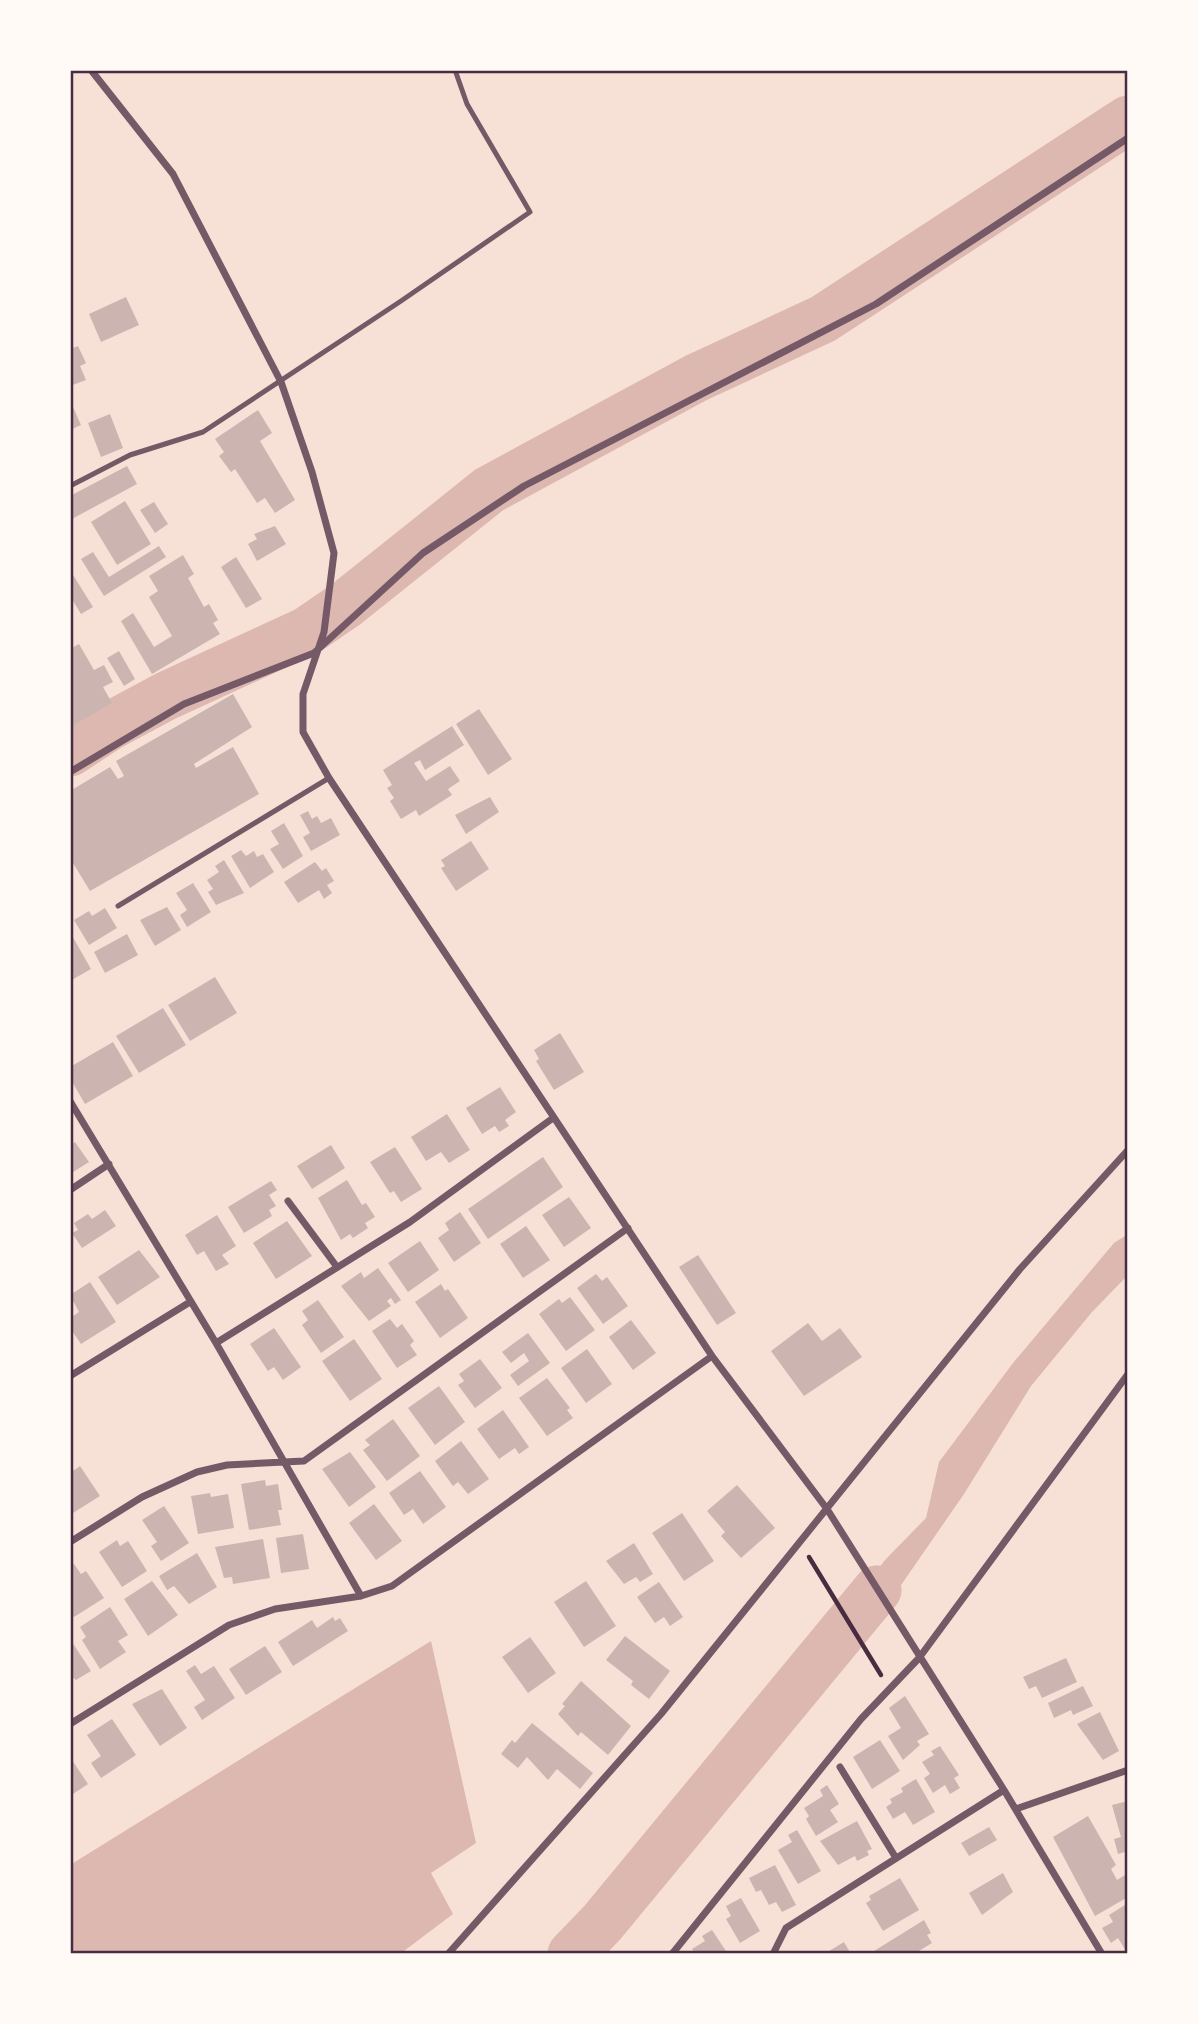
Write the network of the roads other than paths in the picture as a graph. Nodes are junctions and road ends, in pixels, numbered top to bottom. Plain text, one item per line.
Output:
1 (91, 70) edge
2 (455, 70) edge
3 (1128, 138) edge
4 (281, 382) junction
5 (70, 486) edge
6 (314, 653) junction
7 (70, 772) edge
8 (329, 778) junction
9 (118, 906) dead end
10 (70, 1101) edge
11 (553, 1118) junction
12 (1128, 1150) edge
13 (109, 1164) junction
14 (70, 1190) edge
15 (288, 1201) dead end
16 (628, 1228) junction
17 (337, 1268) junction
18 (190, 1302) junction
19 (216, 1343) junction
20 (712, 1356) junction
21 (1128, 1374) edge
22 (70, 1376) edge
23 (284, 1462) junction
24 (827, 1509) junction
25 (70, 1542) edge
26 (361, 1596) junction
27 (919, 1658) junction
28 (70, 1724) edge
29 (840, 1767) dead end
30 (1128, 1770) edge
31 (1004, 1790) junction
32 (1016, 1809) junction
33 (896, 1858) junction
34 (448, 1954) edge
35 (672, 1954) edge
36 (773, 1954) edge
37 (1102, 1954) edge

1 - 4 street
2 - 4 lane
3 - 6 street
4 - 5 lane
4 - 6 street
6 - 7 street
6 - 8 street
8 - 9 lane
8 - 11 street
10 - 13 street
11 - 16 street
11 - 17 street
12 - 24 street
13 - 14 street
13 - 18 street
15 - 17 street
16 - 20 street
16 - 23 street
17 - 19 street
18 - 19 street
18 - 22 street
19 - 23 street
20 - 24 street
20 - 26 street
21 - 27 street
23 - 25 street
23 - 26 street
24 - 27 street
24 - 34 street
26 - 28 street
27 - 31 street
27 - 35 street
29 - 33 street
30 - 32 street
31 - 32 street
31 - 33 street
32 - 37 street
33 - 36 street

